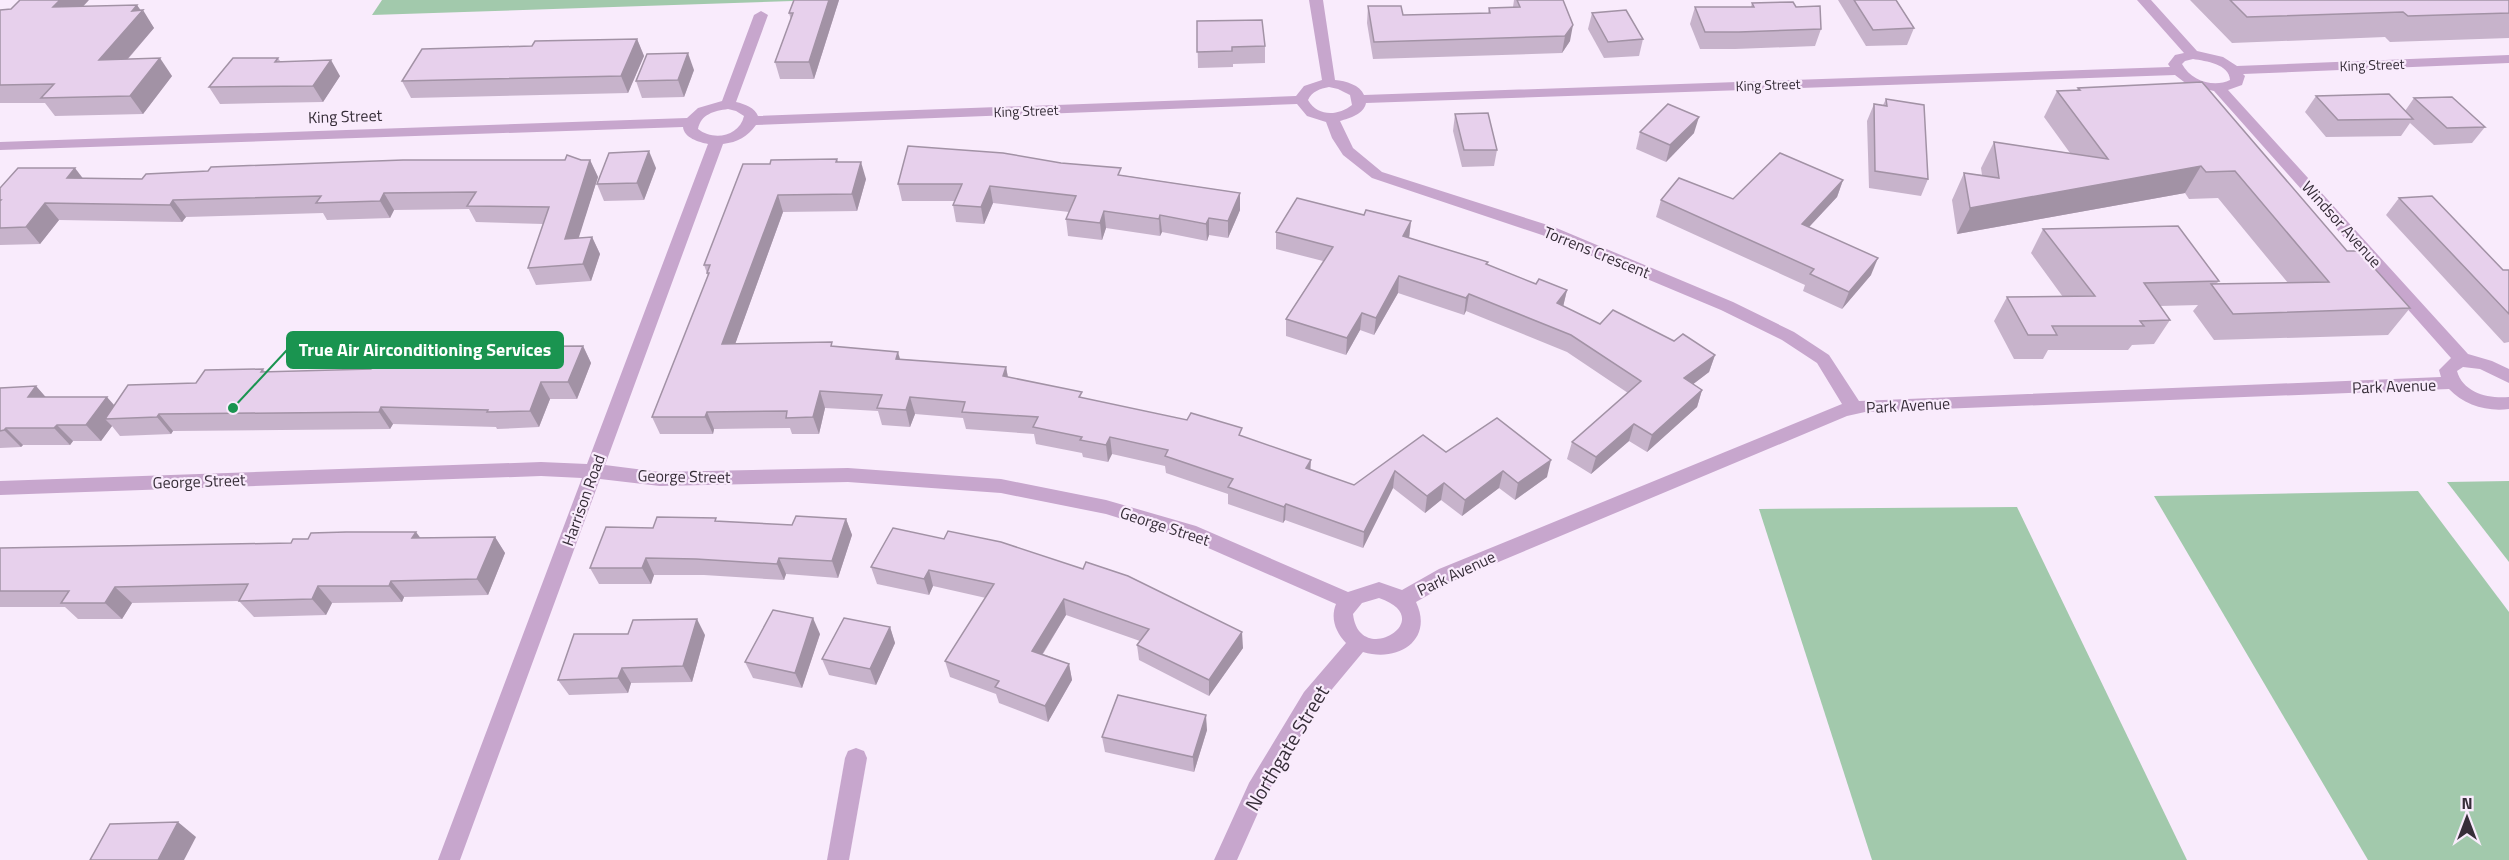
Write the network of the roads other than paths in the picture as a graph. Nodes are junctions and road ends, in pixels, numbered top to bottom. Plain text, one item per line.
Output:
1 (1316, 0) edge
2 (2144, 0) edge
3 (760, 15) dead end
4 (2193, 55) junction
5 (2509, 59) edge
6 (2234, 70) junction
7 (2177, 71) junction
8 (1329, 83) junction
9 (2219, 88) junction
10 (1360, 99) junction
11 (1301, 100) junction
12 (728, 105) junction
13 (1332, 118) junction
14 (751, 121) junction
15 (690, 122) junction
16 (717, 140) junction
17 (0, 146) edge
18 (2464, 361) junction
19 (2509, 377) edge
20 (2453, 383) junction
21 (2509, 403) edge
22 (1854, 408) junction
23 (594, 471) junction
24 (0, 488) edge
25 (1403, 599) junction
26 (1349, 601) junction
27 (1359, 642) junction
28 (856, 758) dead end
29 (448, 860) edge
30 (838, 860) edge
31 (1225, 860) edge

1 - 8 street
2 - 4 street
3 - 12 street
4 - 6 street
4 - 7 street
5 - 6 street, King Street
6 - 9 street
7 - 9 street
7 - 10 street, King Street
8 - 10 street
8 - 11 street
9 - 18 street, Windsor Avenue
10 - 13 street
11 - 13 street
11 - 14 street, King Street
12 - 14 street
12 - 15 street
13 - 22 street, Torrens Crescent
14 - 16 street
15 - 16 street
15 - 17 street, King Street
16 - 23 street, Harrison Road
18 - 19 street
18 - 20 street
20 - 21 street
20 - 22 street, Park Avenue
22 - 25 street, Park Avenue
23 - 24 street, George Street
23 - 26 street, George Street
23 - 29 street, Harrison Road
25 - 26 street
25 - 27 street
26 - 27 street
27 - 31 street, Northgate Street
28 - 30 street

